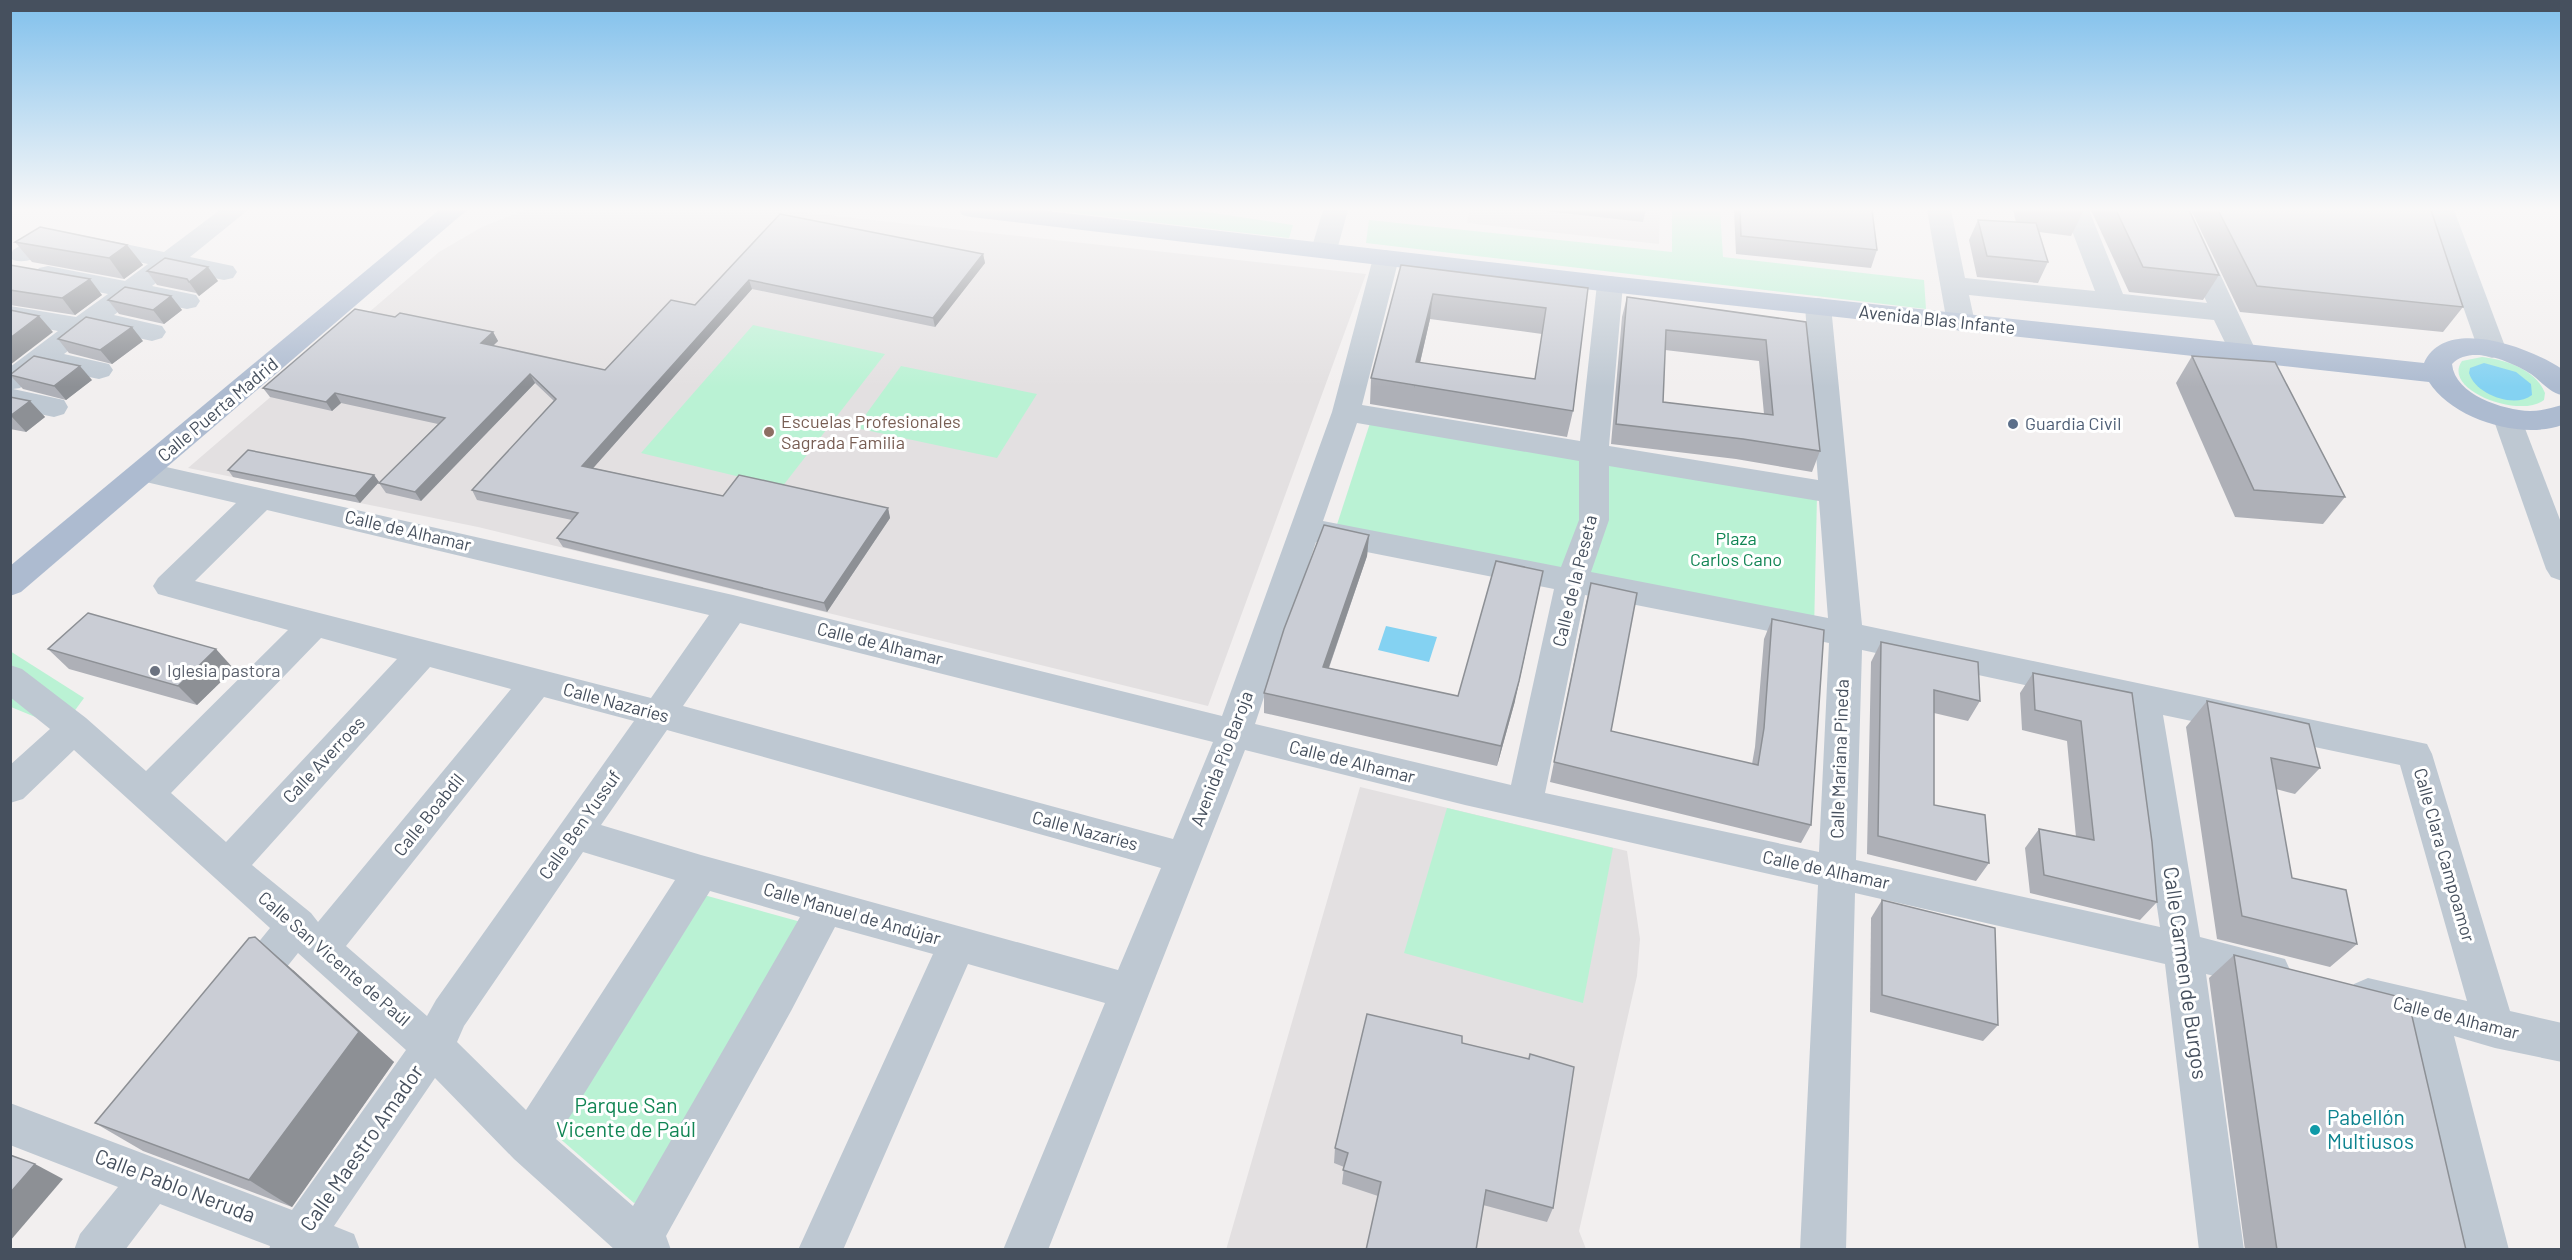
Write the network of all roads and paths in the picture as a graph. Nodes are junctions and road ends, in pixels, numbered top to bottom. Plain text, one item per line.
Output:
1 (45, 269) edge
2 (159, 269) edge
3 (208, 269) edge
4 (386, 269) edge
5 (1383, 269) edge
6 (1479, 269) edge
7 (1951, 269) edge
8 (2099, 269) edge
9 (2204, 269) edge
10 (2462, 269) edge
11 (224, 272) dead end
12 (1610, 284) junction
13 (1954, 285) junction
14 (132, 289) junction
15 (187, 301) dead end
16 (2112, 301) junction
17 (1818, 306) junction
18 (2225, 313) junction
19 (10, 314) edge
20 (87, 323) junction
21 (1961, 323) junction
22 (152, 332) dead end
23 (2492, 349) junction
24 (2243, 353) junction
25 (23, 366) edge
26 (99, 370) dead end
27 (2439, 374) junction
28 (2558, 379) edge
29 (10, 398) edge
30 (54, 407) dead end
31 (1346, 412) junction
32 (2562, 414) edge
33 (2507, 418) junction
34 (1594, 452) junction
35 (144, 472) junction
36 (1834, 493) junction
37 (261, 496) junction
38 (1306, 529) junction
39 (2562, 569) edge
40 (1572, 581) junction
41 (10, 584) edge
42 (733, 607) junction
43 (314, 624) junction
44 (1846, 634) junction
45 (422, 654) junction
46 (10, 678) edge
47 (537, 681) junction
48 (2143, 698) junction
49 (659, 714) junction
50 (74, 728) junction
51 (1234, 733) junction
52 (10, 788) edge
53 (148, 793) junction
54 (1525, 803) junction
55 (574, 833) junction
56 (1184, 858) junction
57 (226, 866) junction
58 (701, 872) junction
59 (1835, 872) junction
60 (826, 906) junction
61 (309, 937) junction
62 (957, 944) junction
63 (2183, 951) junction
64 (1131, 992) junction
65 (2427, 1011) junction
66 (224, 1015) edge
67 (2495, 1029) junction
68 (2562, 1043) edge
69 (433, 1047) junction
70 (10, 1124) edge
71 (529, 1144) junction
72 (152, 1179) junction
73 (644, 1244) edge
74 (310, 1245) edge
75 (96, 1250) edge
76 (820, 1250) edge
77 (1025, 1250) edge
78 (1823, 1250) edge
79 (2222, 1250) edge
80 (2487, 1250) edge

1 - 14 street
2 - 14 street
3 - 11 street
4 - 35 main road, Calle Puerta Madrid
5 - 31 street, Avenida Pío Baroja
6 - 12 main road, Avenida Blas Infante
7 - 13 street
8 - 16 street
9 - 18 street
10 - 23 street
12 - 17 main road, Avenida Blas Infante
12 - 34 street, Calle de la Peseta
13 - 16 street
13 - 21 street
14 - 15 street
14 - 20 street
16 - 18 street
17 - 21 main road, Avenida Blas Infante
17 - 36 street, Calle Mariana Pineda
18 - 24 street
19 - 20 street
20 - 22 street
20 - 25 street
21 - 24 main road, Avenida Blas Infante
23 - 27 main road
23 - 28 main road
24 - 27 main road, Avenida Blas Infante
25 - 26 street
27 - 33 main road
29 - 30 street
31 - 34 street
31 - 38 street, Avenida Pío Baroja
32 - 33 main road
33 - 39 street
34 - 36 street
34 - 40 street, Calle de la Peseta
35 - 37 street, Calle de Alhamar
35 - 41 main road, Calle Puerta Madrid
36 - 44 street, Calle Mariana Pineda
37 - 42 street, Calle de Alhamar
37 - 43 street, Calle Nazaríes
38 - 40 street, Calle Clara Campoamor
38 - 51 street, Avenida Pío Baroja
40 - 44 street, Calle Clara Campoamor
40 - 54 street, Calle de la Peseta
42 - 49 street, Calle Ben Yussuf
42 - 51 street, Calle de Alhamar
43 - 45 street, Calle Nazaríes
43 - 53 street
44 - 48 street, Calle Clara Campoamor
44 - 59 street, Calle Mariana Pineda
45 - 47 street, Calle Nazaríes
45 - 57 street, Calle Averroes
46 - 50 street, Calle San Vicente de Paúl
47 - 49 street, Calle Nazaríes
47 - 61 street, Calle Boabdil
48 - 63 street, Calle Carmen de Burgos
48 - 67 street, Calle Clara Campoamor
49 - 55 street, Calle Ben Yussuf
49 - 56 street, Calle Nazaríes
50 - 52 street
50 - 53 street, Calle San Vicente de Paúl
51 - 54 street, Calle de Alhamar
51 - 56 street, Avenida Pío Baroja
53 - 57 street, Calle San Vicente de Paúl
54 - 59 street, Calle de Alhamar
55 - 58 street, Calle Manuel de Andújar
55 - 69 street, Calle Ben Yussuf
56 - 64 street, Avenida Pío Baroja
57 - 61 street, Calle San Vicente de Paúl
58 - 60 street, Calle Manuel de Andújar
58 - 71 street
59 - 63 street, Calle de Alhamar
59 - 78 street, Calle Mariana Pineda
60 - 62 street, Calle Manuel de Andújar
60 - 73 street
61 - 66 street, Calle Boabdil
61 - 69 street, Calle San Vicente de Paúl
62 - 64 street, Calle Manuel de Andújar
62 - 76 street
63 - 65 street, Calle de Alhamar
63 - 79 street, Calle Carmen de Burgos
64 - 77 street, Avenida Pío Baroja
65 - 67 street, Calle de Alhamar
65 - 80 street
67 - 68 street, Calle de Alhamar
69 - 71 street, Calle San Vicente de Paúl
69 - 74 street, Calle Maestro Amador
70 - 72 street, Calle Pablo Neruda
71 - 73 street, Calle San Vicente de Paúl
72 - 74 street, Calle Pablo Neruda
72 - 75 street

